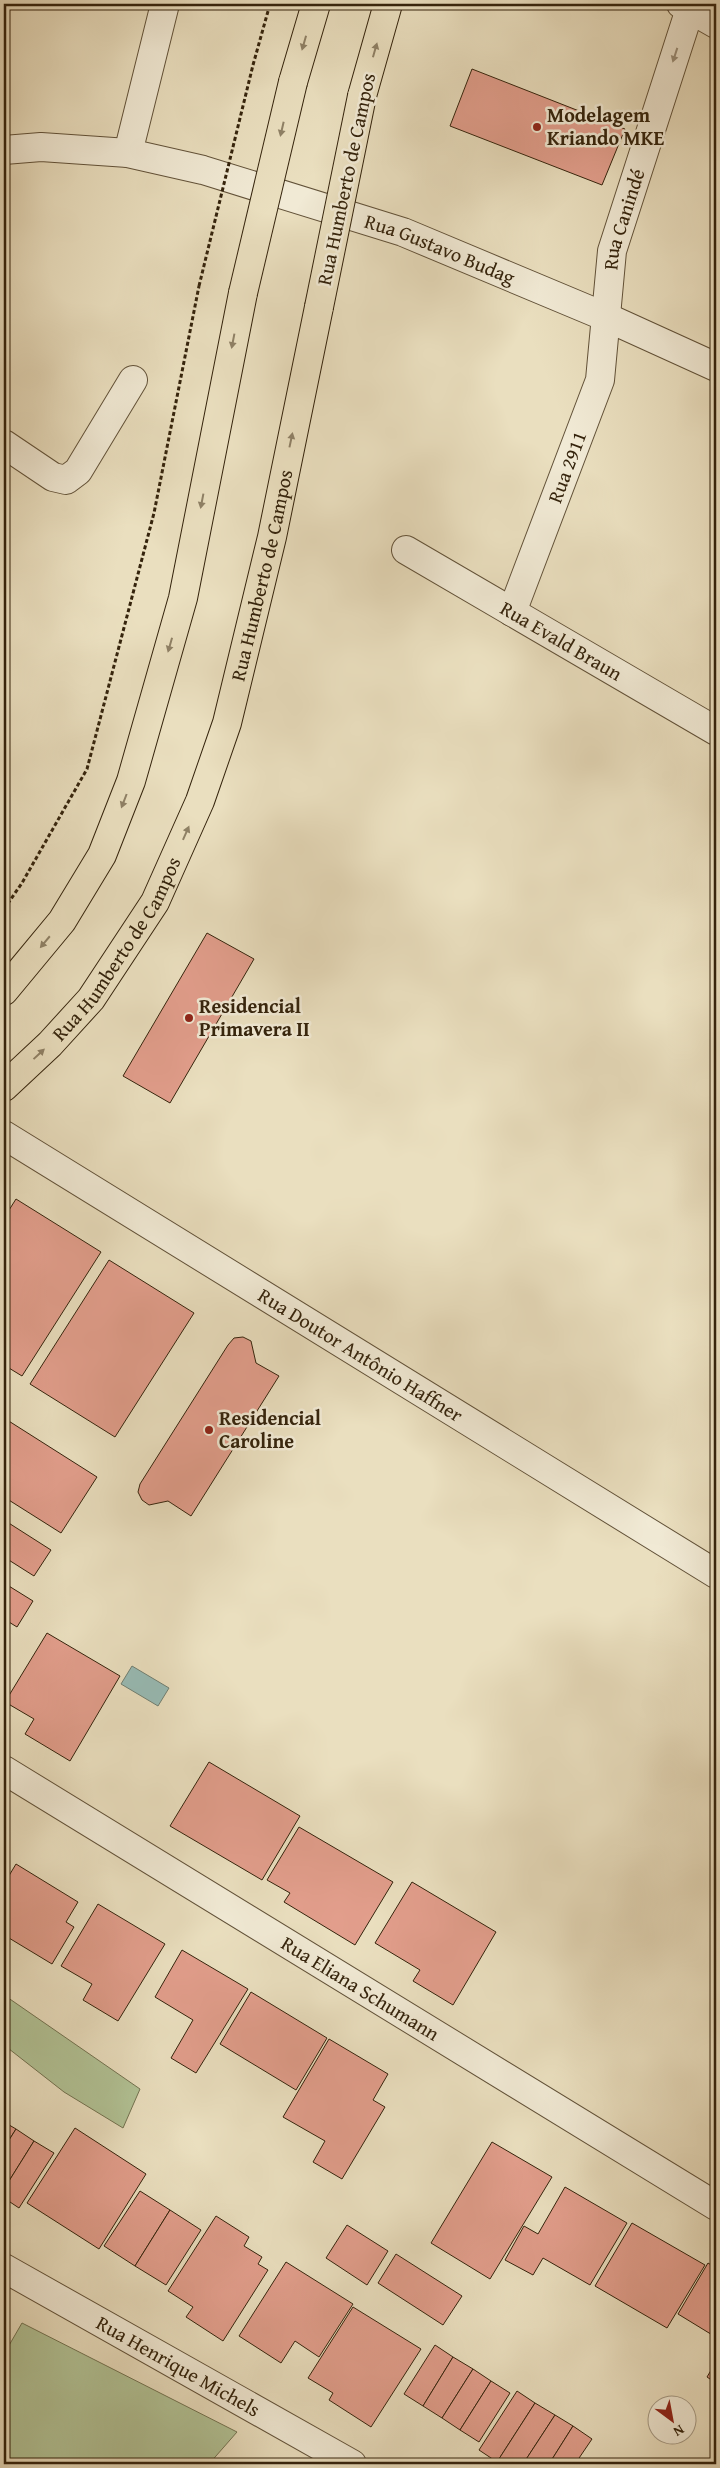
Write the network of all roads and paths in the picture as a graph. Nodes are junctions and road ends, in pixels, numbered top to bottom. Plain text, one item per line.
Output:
1 (165, 4) edge
2 (270, 4) edge
3 (316, 4) edge
4 (388, 4) edge
5 (685, 6) edge
6 (716, 24) edge
7 (4, 150) edge
8 (128, 153) junction
9 (606, 317) junction
10 (716, 368) edge
11 (133, 380) dead end
12 (4, 444) edge
13 (406, 550) dead end
14 (512, 612) junction
15 (716, 731) edge
16 (4, 909) edge
17 (4, 991) edge
18 (4, 1087) edge
19 (4, 1135) edge
20 (716, 1574) edge
21 (4, 1770) edge
22 (716, 2206) edge
23 (4, 2268) edge
24 (340, 2462) edge

1 - 8 street
2 - 16 path, bridge
3 -> 17 main road, bridge
18 -> 4 main road, Rua Humberto de Campos, bridge
5 - 6 street
5 -> 9 street, Rua Canindé
7 - 8 street, Rua Gustavo Budag
8 - 9 street, Rua Gustavo Budag
9 - 10 street, Rua Gustavo Budag
9 - 14 street, Rua 2911
11 - 12 street
13 - 14 street, Rua Evald Braun
14 - 15 street, Rua Evald Braun
19 - 20 street, Rua Doutor Antônio Haffner
21 - 22 street, Rua Eliana Schumann
23 - 24 street, Rua Henrique Michels

